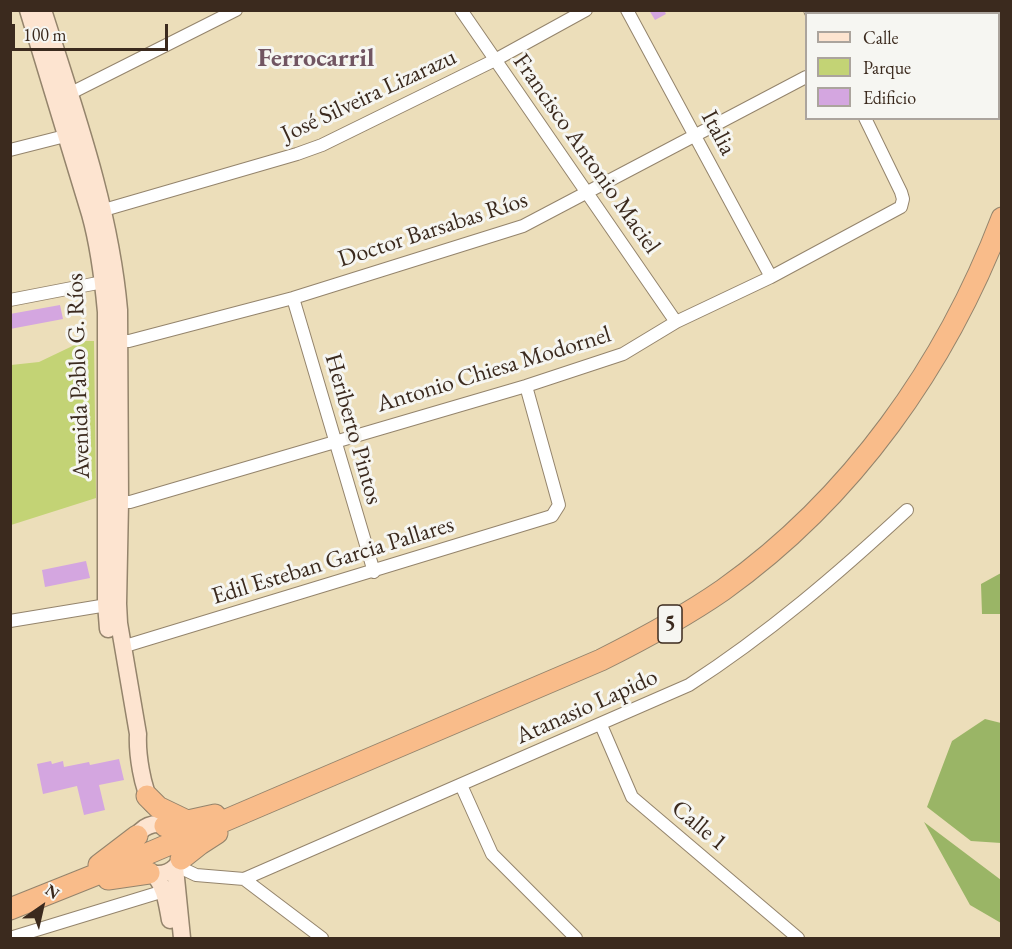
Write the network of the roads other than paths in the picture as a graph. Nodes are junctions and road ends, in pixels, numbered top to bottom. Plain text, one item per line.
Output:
1 (28, 10) edge
2 (43, 10) edge
3 (236, 10) edge
4 (461, 10) edge
5 (586, 10) edge
6 (627, 10) edge
7 (495, 60) junction
8 (805, 78) edge
9 (63, 97) junction
10 (866, 120) edge
11 (73, 134) junction
12 (695, 135) junction
13 (10, 150) edge
14 (587, 192) junction
15 (96, 212) junction
16 (1002, 218) edge
17 (771, 277) junction
18 (103, 282) junction
19 (293, 298) junction
20 (10, 300) edge
21 (676, 322) junction
22 (119, 341) junction
23 (526, 386) junction
24 (334, 441) junction
25 (113, 502) junction
26 (907, 510) dead end
27 (374, 572) junction
28 (112, 604) junction
29 (10, 621) edge
30 (122, 646) junction
31 (600, 725) junction
32 (137, 745) junction
33 (461, 785) junction
34 (147, 796) junction
35 (251, 809) junction
36 (139, 834) junction
37 (177, 846) junction
38 (145, 868) junction
39 (83, 879) junction
40 (244, 879) junction
41 (164, 891) junction
42 (10, 909) edge
43 (174, 916) junction
44 (10, 938) edge
45 (172, 939) edge
46 (182, 939) edge
47 (322, 939) edge
48 (576, 939) edge
49 (798, 939) edge

1 - 9 street, Avenida Pablo G. Ríos
2 - 9 street, Avenida Pablo G. Ríos
3 - 9 street
4 - 7 street, Francisco Antonio Maciel
5 - 7 street, José Silveira Lizarazu
6 - 12 street, Italia
7 - 14 street, Francisco Antonio Maciel
7 - 15 street, José Silveira Lizarazu
8 - 12 street, Doctor Barsabas Ríos
9 - 11 street, Avenida Pablo G. Ríos
10 - 17 street, Antonio Chiesa Modornel
11 - 13 street
11 - 15 street, Avenida Pablo G. Ríos
12 - 14 street, Doctor Barsabas Ríos
12 - 17 street, Italia
14 - 19 street, Doctor Barsabas Ríos
14 - 21 street, Francisco Antonio Maciel
15 - 18 street, Avenida Pablo G. Ríos
15 - 22 street, Avenida Pablo G. Ríos
16 - 35 highway, 5
17 - 21 street, Antonio Chiesa Modornel
18 - 20 street
18 - 25 street, Avenida Pablo G. Ríos
19 - 22 street, Doctor Barsabas Ríos
19 - 24 street, Heriberto Pintos
21 - 23 street, Antonio Chiesa Modornel
22 - 25 street, Avenida Pablo G. Ríos
23 - 24 street, Antonio Chiesa Modornel
23 - 27 street, Edil Esteban Garcia Pallares
24 - 25 street, Antonio Chiesa Modornel
24 - 27 street, Heriberto Pintos
25 - 28 street, Avenida Pablo G. Ríos
26 - 31 street, Atanasio Lapido
27 - 30 street, Edil Esteban Garcia Pallares
28 - 29 street
28 - 30 street, Avenida Pablo G. Ríos
28 - 32 street, Avenida Pablo G. Ríos
30 - 32 street, Avenida Pablo G. Ríos
31 - 33 street, Atanasio Lapido
31 - 49 street, Calle 1
32 - 34 street, Avenida Pablo G. Ríos
33 - 40 street, Atanasio Lapido
33 - 48 street
34 - 36 street, Avenida Pablo G. Ríos
34 - 37 highway
35 - 37 highway
35 - 37 highway
36 - 37 street
36 - 38 street, Avenida Pablo G. Ríos
36 - 39 highway
37 - 38 highway
37 - 38 street
37 - 40 street
37 - 43 street
38 - 39 highway
38 - 41 street
39 - 42 highway
40 - 47 street
41 - 43 street
41 - 44 street
43 - 45 street
43 - 46 street

